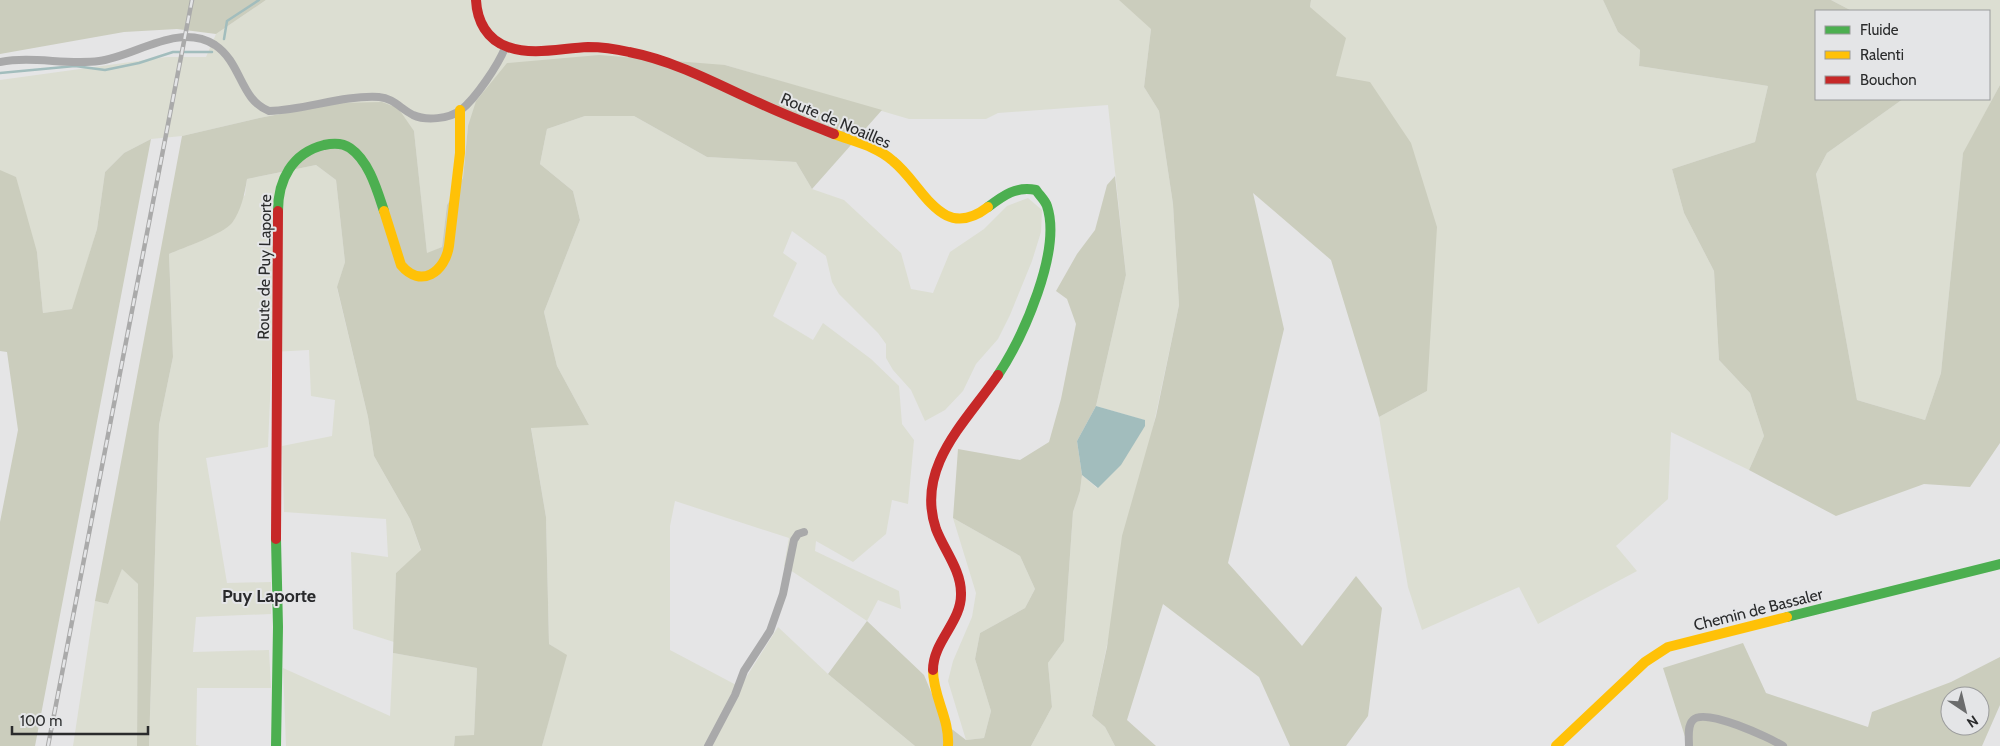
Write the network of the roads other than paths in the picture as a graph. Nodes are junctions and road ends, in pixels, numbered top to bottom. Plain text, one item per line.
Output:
1 (476, 0) edge
2 (505, 48) junction
3 (0, 62) edge
4 (460, 110) junction
5 (804, 532) dead end
6 (2000, 564) edge
7 (276, 746) edge
8 (708, 746) edge
9 (948, 746) edge
10 (1556, 746) edge
11 (1689, 746) edge
12 (1783, 746) edge

1 - 2 street
2 - 4 street
2 - 9 street, Route de Noailles
3 - 4 street
4 - 7 street, Route de Puy Laporte
5 - 8 street
6 - 10 street, Chemin de Bassaler
11 - 12 street

